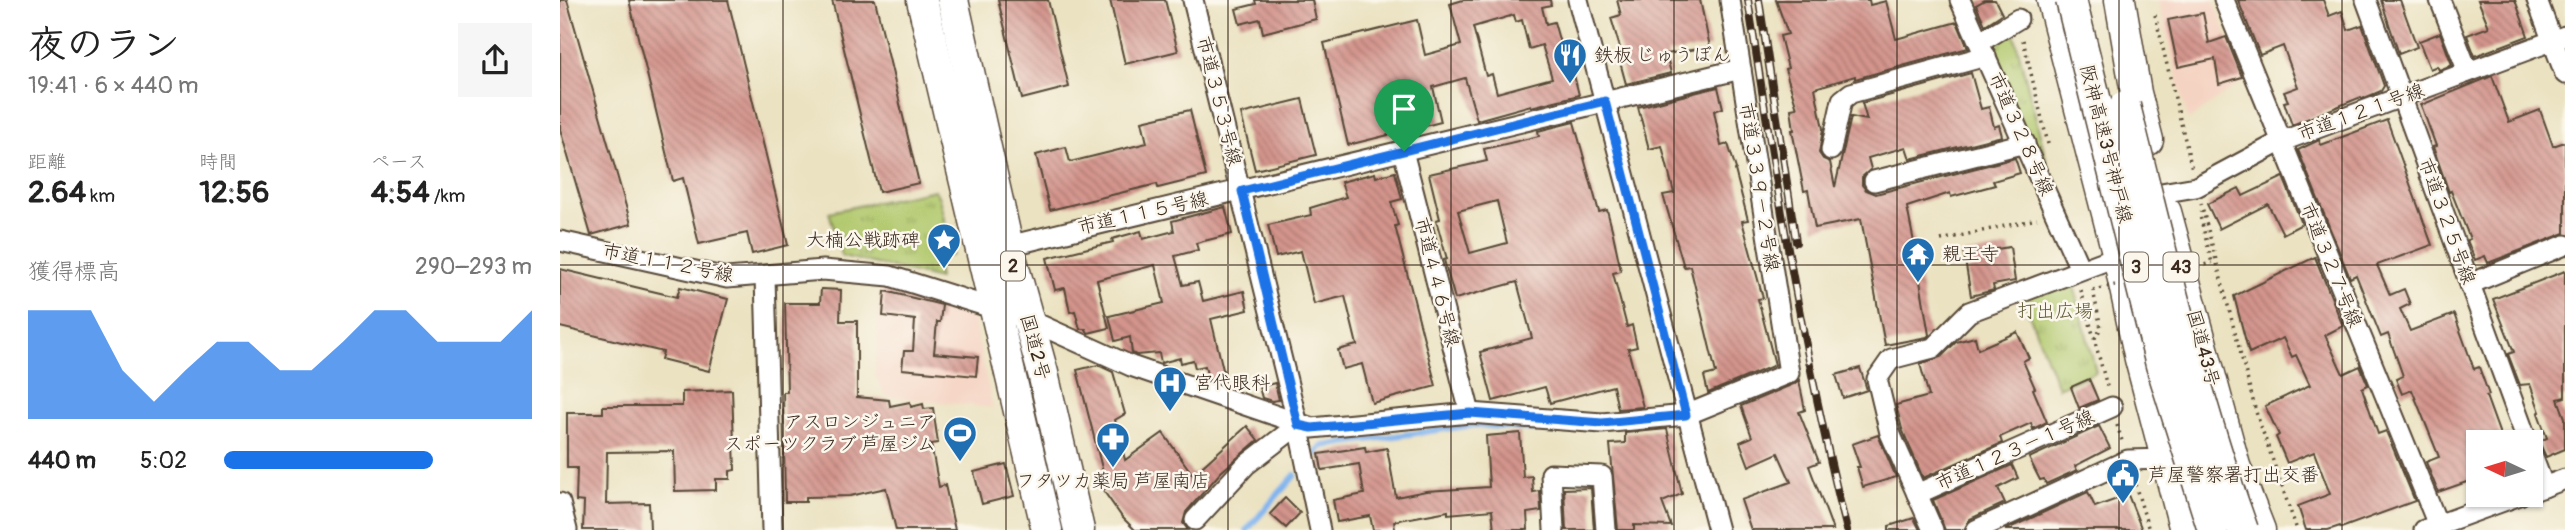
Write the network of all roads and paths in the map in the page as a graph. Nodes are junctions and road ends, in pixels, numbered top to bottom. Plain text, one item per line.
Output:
1 (922, 0) edge
2 (953, 0) edge
3 (1193, 0) edge
4 (1578, 0) edge
5 (1730, 0) edge
6 (1960, 0) edge
7 (2052, 0) edge
8 (2071, 0) edge
9 (2102, 0) edge
10 (2120, 0) edge
11 (2224, 0) edge
12 (2366, 0) edge
13 (2441, 0) edge
14 (2537, 0) edge
15 (2155, 15) dead end
16 (2018, 19) joint
17 (2559, 38) edge
18 (1983, 49) junction
19 (1741, 69) junction
20 (2468, 72) junction
21 (2565, 74) edge
22 (2401, 97) junction
23 (1605, 101) junction
24 (2280, 142) junction
25 (2025, 144) junction
26 (1831, 150) dead end
27 (1404, 151) junction
28 (2049, 151) dead end
29 (1874, 181) dead end
30 (2196, 187) junction
31 (1242, 191) junction
32 (2161, 193) junction
33 (2202, 207) junction
34 (2056, 215) junction
35 (1941, 240) dead end
36 (560, 241) edge
37 (2565, 245) edge
38 (1008, 246) junction
39 (2118, 256) junction
40 (2212, 263) dead end
41 (2080, 268) junction
42 (765, 276) junction
43 (2470, 284) junction
44 (2093, 290) dead end
45 (993, 307) junction
46 (1027, 319) junction
47 (2094, 339) dead end
48 (1789, 373) joint
49 (2112, 407) dead end
50 (1470, 413) junction
51 (1686, 415) junction
52 (1298, 425) junction
53 (2523, 430) edge
54 (2166, 459) junction
55 (2565, 479) edge
56 (2543, 487) edge
57 (1917, 494) junction
58 (560, 503) edge
59 (2486, 508) edge
60 (1195, 520) dead end
61 (2434, 528) edge
62 (568, 530) edge
63 (772, 530) edge
64 (1047, 530) edge
65 (1079, 530) edge
66 (1320, 530) edge
67 (1554, 530) edge
68 (1606, 530) edge
69 (1718, 530) edge
70 (1933, 530) edge
71 (1976, 530) edge
72 (2185, 530) edge
73 (2213, 530) edge
74 (2243, 530) edge
75 (2260, 530) edge
76 (2297, 530) edge

1 - 45 highway, 国道2号 / 2
2 - 38 highway, 国道2号 / 2
3 - 31 street, 市道３５３号線
4 - 23 street
5 - 19 street, 市道３３９－２号線
6 - 18 street, 市道３２８号線
7 - 39 highway
8 - 73 highway, 阪神高速3号神戸線 / 3, bridge
9 - 74 highway, 阪神高速3号神戸線 / 3, bridge
10 - 32 highway, 国道43号 / 43
11 - 24 street, 市道３２７号線
12 - 22 street, 市道３２５号線
13 - 20 street
14 - 17 street
15 - 30 path
16 - 18 street
16 - 28 path
17 - 20 street, 市道１２１号線
17 - 21 street
18 - 25 street, 市道３２８号線
18 - 26 street
19 - 23 street, 市道１１５号線
19 - 48 street, 市道３３９－２号線
20 - 22 street, 市道１２１号線
22 - 24 street, 市道１２１号線
22 - 43 street, 市道３２５号線
23 - 27 street, 市道１１５号線
23 - 51 street
24 - 30 street, 市道１２１号線
24 - 61 street, 市道３２７号線
25 - 29 street
25 - 34 street, 市道３２８号線
27 - 31 street, 市道１１５号線
27 - 50 street, 市道４４６号線
30 - 32 street, 市道１２１号線
30 - 33 path
31 - 38 street, 市道１１５号線
31 - 52 street, 市道３５３号線
32 - 75 highway, 国道43号 / 43
33 - 40 path
33 - 76 path
34 - 35 path
34 - 41 street, 市道３２８号線
36 - 42 street, 市道１１２号線
37 - 43 street
38 - 46 highway, 国道2号 / 2
39 - 41 street
39 - 54 highway
41 - 57 street
42 - 45 street, 市道１１２号線
42 - 63 street
43 - 53 street, 市道３２５号線
44 - 47 path
45 - 46 street, 市道１１２号線
45 - 64 highway, 国道2号 / 2
46 - 52 street, 市道１１２号線
46 - 65 highway, 国道2号 / 2
48 - 51 street, 市道１１２号線
49 - 57 street, 市道１２３－１号線
50 - 51 street, 市道１１２号線
50 - 52 street, 市道１１２号線
51 - 69 street
52 - 60 street
52 - 66 street, 市道３５３号線
54 - 71 street
54 - 72 highway
55 - 56 street
57 - 70 street
58 - 62 street
59 - 61 street
67 - 68 street

